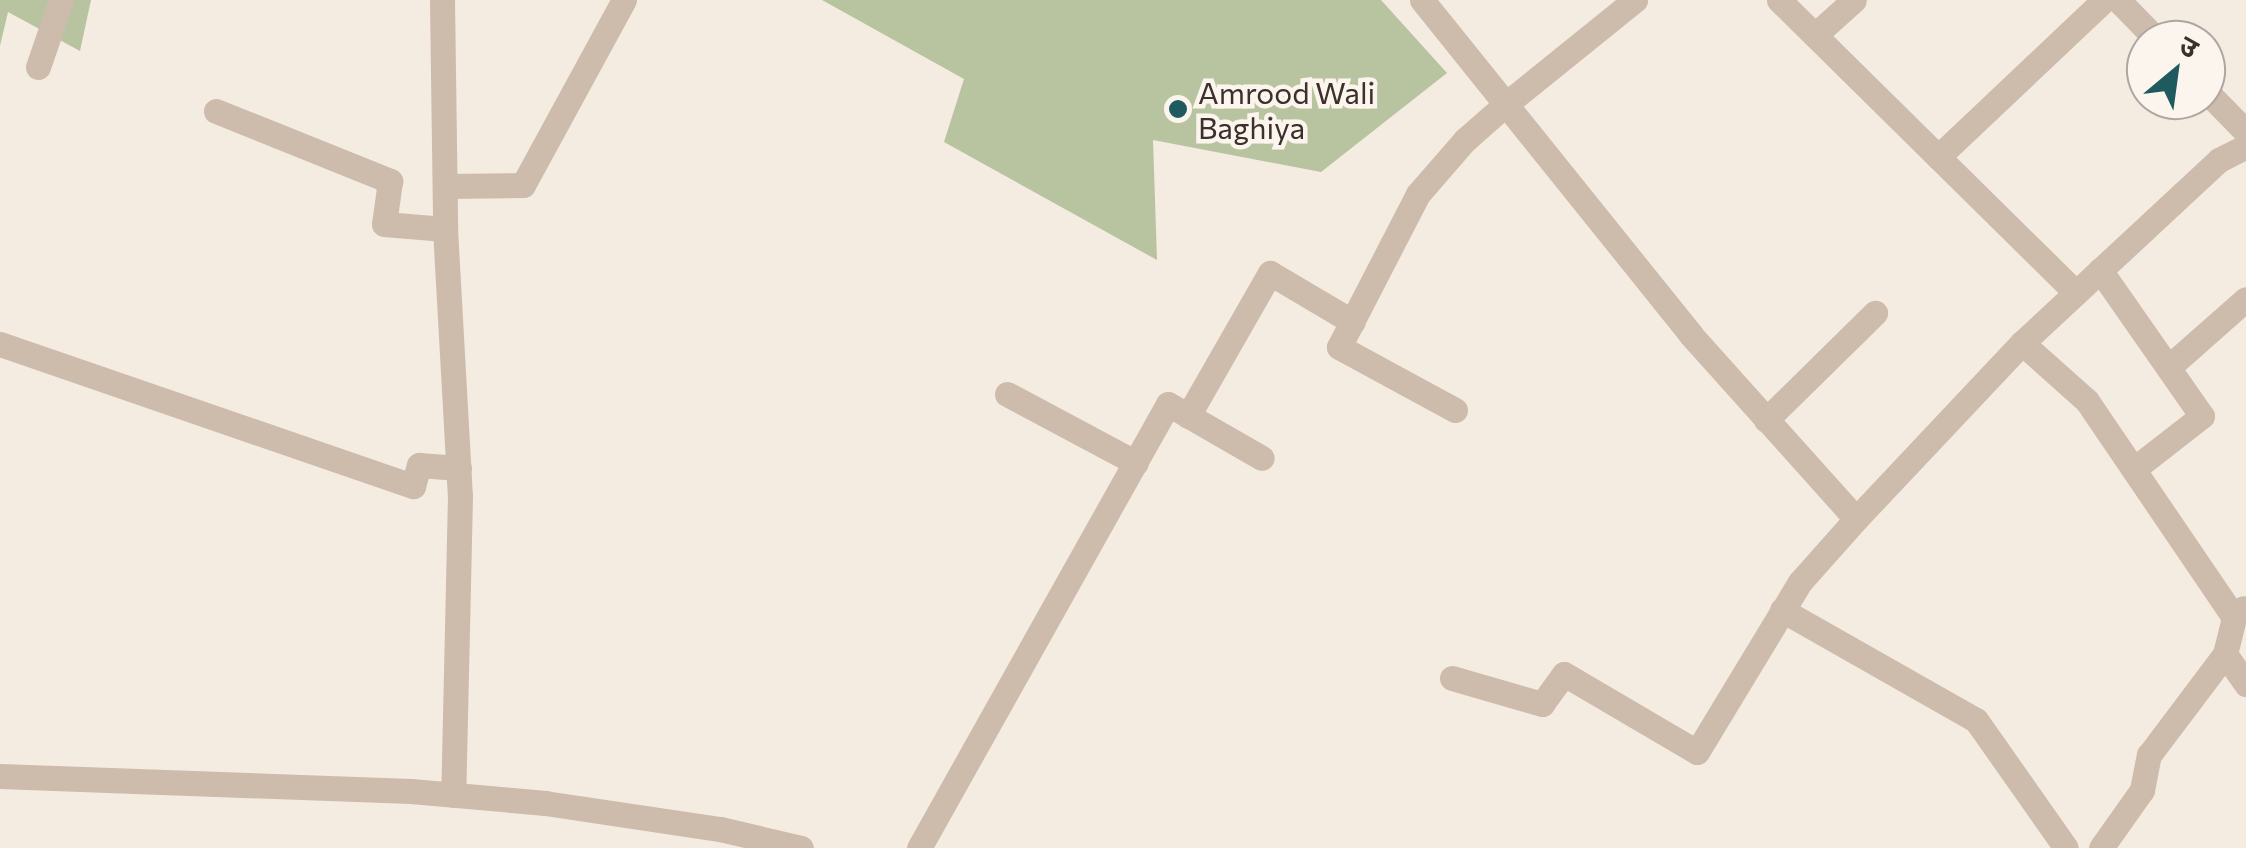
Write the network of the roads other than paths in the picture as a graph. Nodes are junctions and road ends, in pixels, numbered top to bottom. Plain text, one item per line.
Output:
1 (61, 0) edge
2 (442, 0) edge
3 (624, 0) edge
4 (1422, 0) edge
5 (1635, 0) edge
6 (1779, 0) edge
7 (1854, 0) edge
8 (2104, 0) edge
9 (2118, 0) edge
10 (2138, 20) edge
11 (1815, 35) junction
12 (38, 67) dead end
13 (1506, 104) junction
14 (216, 110) dead end
15 (2224, 120) edge
16 (2243, 150) edge
17 (1938, 156) junction
18 (445, 186) junction
19 (445, 229) junction
20 (2100, 270) junction
21 (2076, 293) junction
22 (2246, 298) edge
23 (1875, 312) dead end
24 (1353, 322) junction
25 (2022, 343) junction
26 (0, 344) edge
27 (2170, 366) junction
28 (1006, 394) dead end
29 (1455, 410) dead end
30 (1188, 416) junction
31 (1766, 420) junction
32 (1262, 458) dead end
33 (1136, 463) junction
34 (459, 468) junction
35 (2134, 469) junction
36 (1856, 519) junction
37 (1782, 610) junction
38 (2240, 612) edge
39 (2224, 654) junction
40 (1452, 678) dead end
41 (2246, 684) edge
42 (0, 776) edge
43 (453, 795) junction
44 (796, 847) edge
45 (919, 848) edge
46 (2066, 848) edge
47 (2101, 848) edge

1 - 12 street
2 - 18 street
3 - 18 street
4 - 13 street
5 - 13 street
6 - 11 street
7 - 11 street
8 - 17 street
9 - 10 street
11 - 17 street
13 - 24 street
13 - 31 street
14 - 19 street
15 - 16 street
16 - 20 street
17 - 21 street
18 - 19 street
19 - 34 street
20 - 21 street
20 - 27 street
21 - 25 street
22 - 27 street
23 - 31 street
24 - 29 street
24 - 30 street
25 - 35 street
25 - 36 street
26 - 34 street
27 - 35 street
28 - 33 street
30 - 32 street
30 - 33 street
31 - 36 street
33 - 45 street
34 - 43 street
35 - 38 street
36 - 37 street
37 - 40 street
37 - 46 street
38 - 39 street
39 - 41 street
39 - 47 street
42 - 43 street
43 - 44 street

